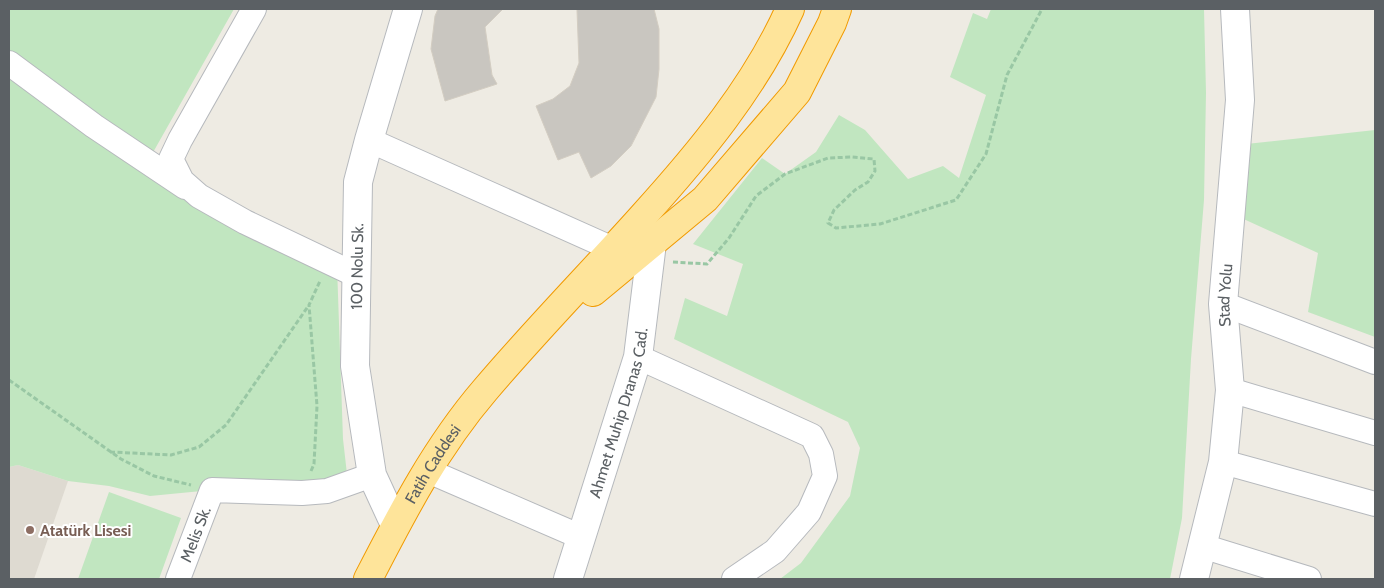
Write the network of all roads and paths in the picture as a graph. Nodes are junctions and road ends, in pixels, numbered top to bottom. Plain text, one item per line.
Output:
1 (254, 9) edge
2 (408, 9) edge
3 (837, 9) edge
4 (1042, 9) edge
5 (1234, 9) edge
6 (783, 11) edge
7 (9, 63) edge
8 (369, 140) junction
9 (199, 196) junction
10 (652, 243) junction
11 (613, 250) junction
12 (329, 262) junction
13 (356, 275) junction
14 (1223, 304) junction
15 (309, 305) junction
16 (638, 356) junction
17 (514, 359) junction
18 (1375, 362) edge
19 (9, 380) edge
20 (1230, 390) junction
21 (1375, 433) edge
22 (110, 452) junction
23 (1223, 462) junction
24 (426, 470) junction
25 (372, 475) junction
26 (212, 490) junction
27 (302, 492) junction
28 (1375, 504) edge
29 (395, 525) junction
30 (581, 537) junction
31 (1202, 546) junction
32 (1260, 572) edge
33 (178, 579) edge
34 (368, 579) edge
35 (568, 579) edge
36 (734, 579) edge
37 (1194, 579) edge
38 (1310, 579) edge

1 - 9 street
2 - 8 street, 100 Nolu Sk.
3 - 10 highway
4 - 10 path
5 - 14 street, Stad Yolu
6 - 11 highway
7 - 9 street
8 - 11 street
8 - 13 street, 100 Nolu Sk.
9 - 12 street
10 - 16 street, Ahmet Muhip Dranas Cad.
10 - 17 highway
11 - 17 highway
12 - 13 street
12 - 15 path
13 - 25 street, 100 Nolu Sk.
14 - 18 street
14 - 20 street, Stad Yolu
15 - 22 path
15 - 27 path
16 - 30 street, Ahmet Muhip Dranas Cad.
16 - 36 street
17 - 24 highway, Fatih Caddesi
19 - 22 path
20 - 21 street
20 - 23 street, Stad Yolu
22 - 26 path
23 - 28 street
23 - 31 street, Stad Yolu
24 - 29 highway, Fatih Caddesi
24 - 30 street
25 - 27 street
25 - 29 street, 100 Nolu Sk.
26 - 27 street
26 - 33 street, Melis Sk.
29 - 34 highway, Fatih Caddesi
30 - 35 street, Ahmet Muhip Dranas Cad.
31 - 32 street
31 - 37 street, Stad Yolu
32 - 38 street

